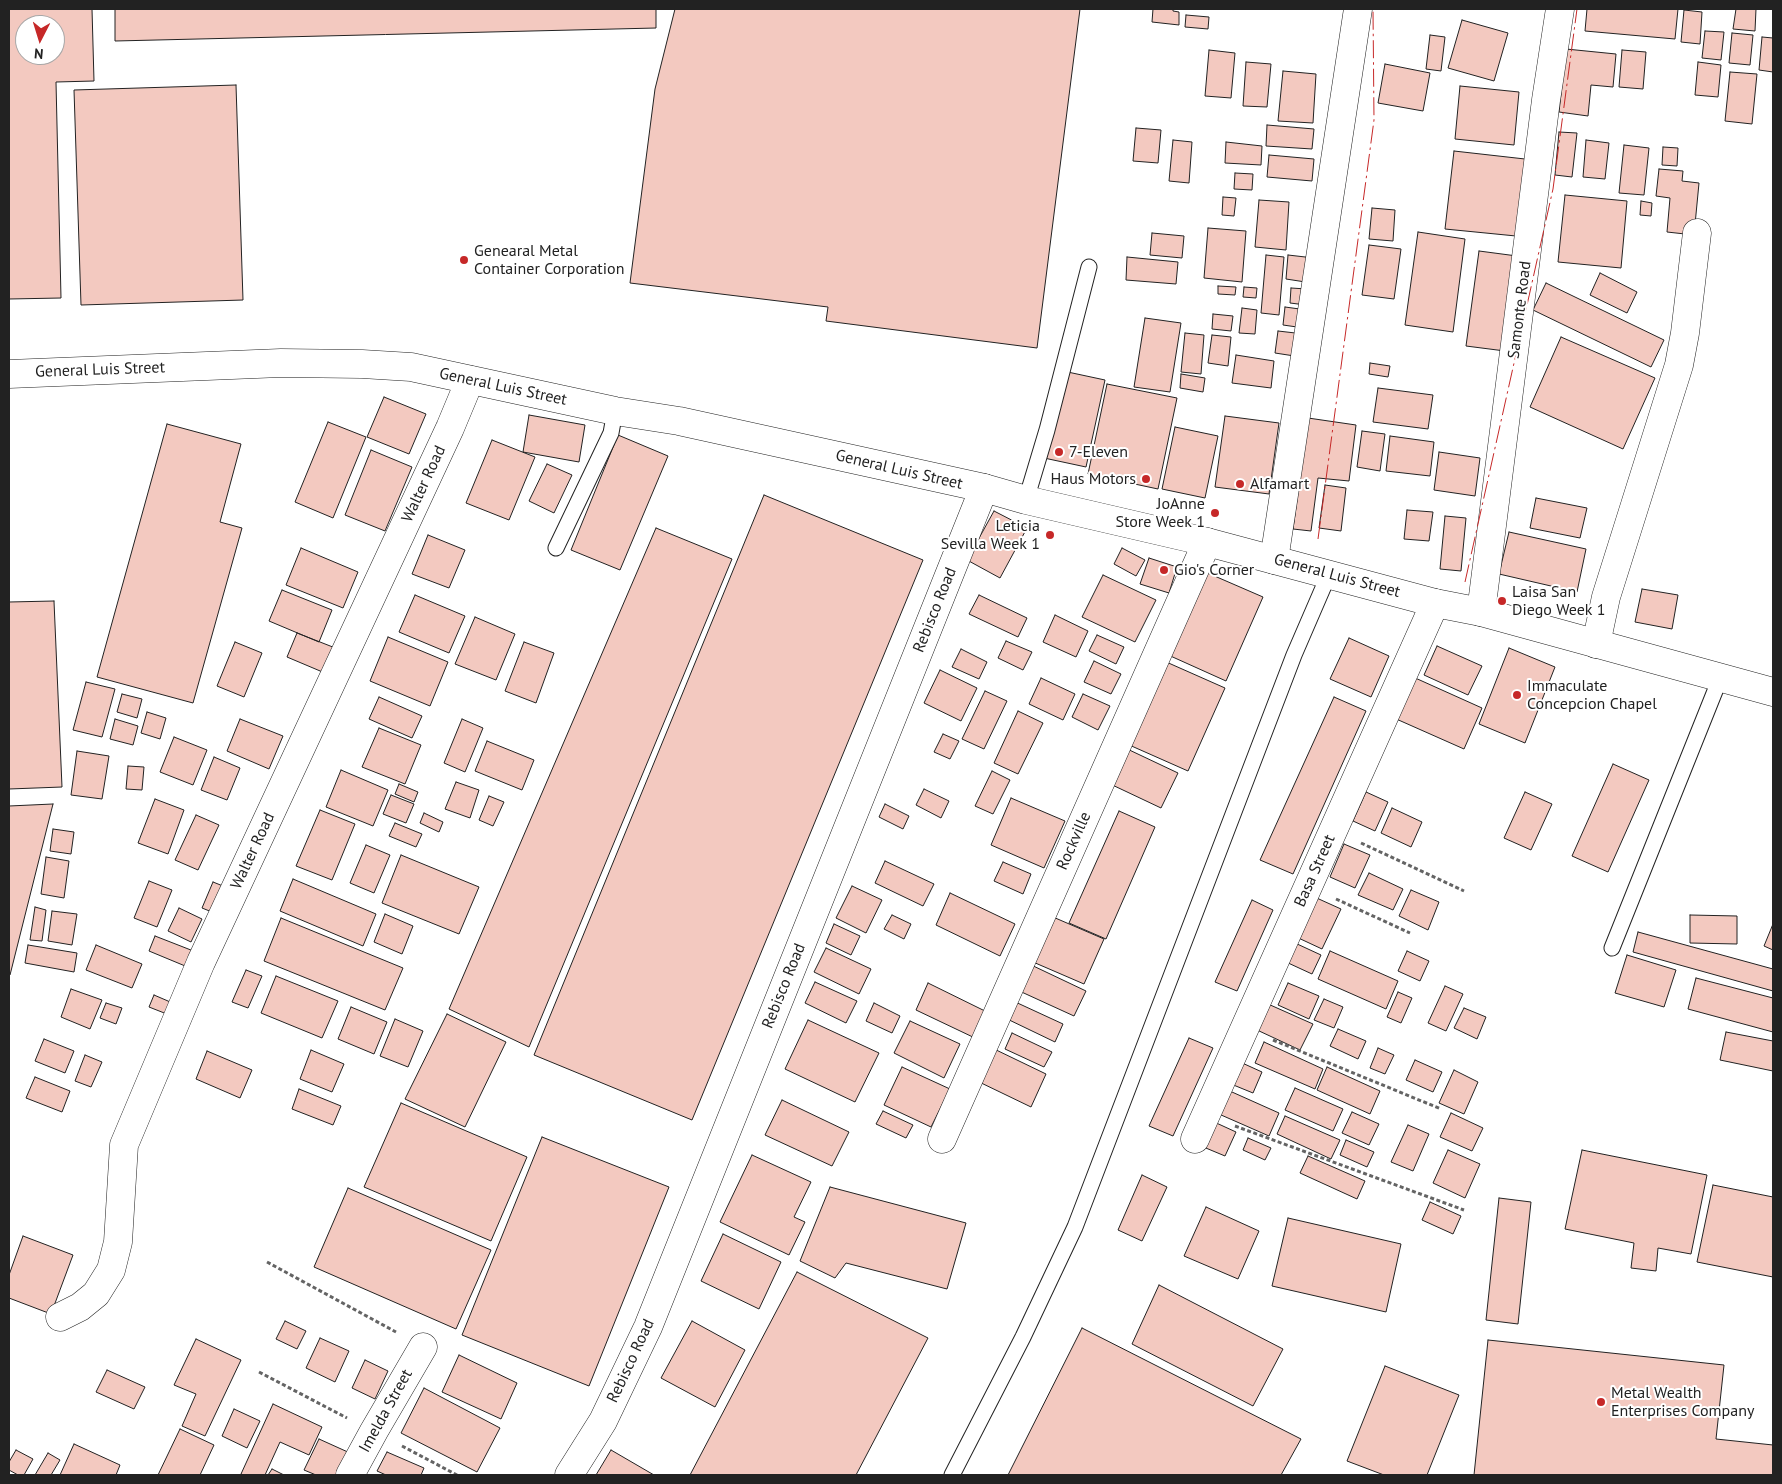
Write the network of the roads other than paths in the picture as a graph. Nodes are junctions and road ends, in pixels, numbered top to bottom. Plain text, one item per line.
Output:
1 (1358, 9) edge
2 (1560, 9) edge
3 (1697, 233) dead end
4 (1089, 267) dead end
5 (9, 374) edge
6 (470, 380) junction
7 (614, 411) junction
8 (984, 488) junction
9 (1026, 500) junction
10 (1207, 542) junction
11 (556, 548) dead end
12 (1274, 560) junction
13 (1329, 574) junction
14 (1436, 603) junction
15 (1481, 612) junction
16 (1596, 644) junction
17 (1720, 676) junction
18 (1773, 692) edge
19 (1612, 948) dead end
20 (942, 1139) dead end
21 (1194, 1140) dead end
22 (60, 1317) dead end
23 (422, 1347) road end
24 (350, 1475) edge
25 (569, 1475) edge
26 (952, 1475) edge

1 - 12 street
2 - 15 street, Samonte Road
3 - 16 street
4 - 9 lane
5 - 6 street, General Luis Street
6 - 7 street, General Luis Street
6 - 22 street, Walter Road
7 - 8 street, General Luis Street
7 - 11 lane
8 - 9 street, General Luis Street
8 - 25 street, Rebisco Road
9 - 10 street, General Luis Street
10 - 12 street, General Luis Street
10 - 20 street, Rockville
12 - 13 street, General Luis Street
13 - 14 street, General Luis Street
13 - 26 lane
14 - 15 street, General Luis Street
14 - 21 street, Basa Street
15 - 16 street, General Luis Street
16 - 17 street, General Luis Street
17 - 18 street, General Luis Street
17 - 19 lane
23 - 24 street, Imelda Street

